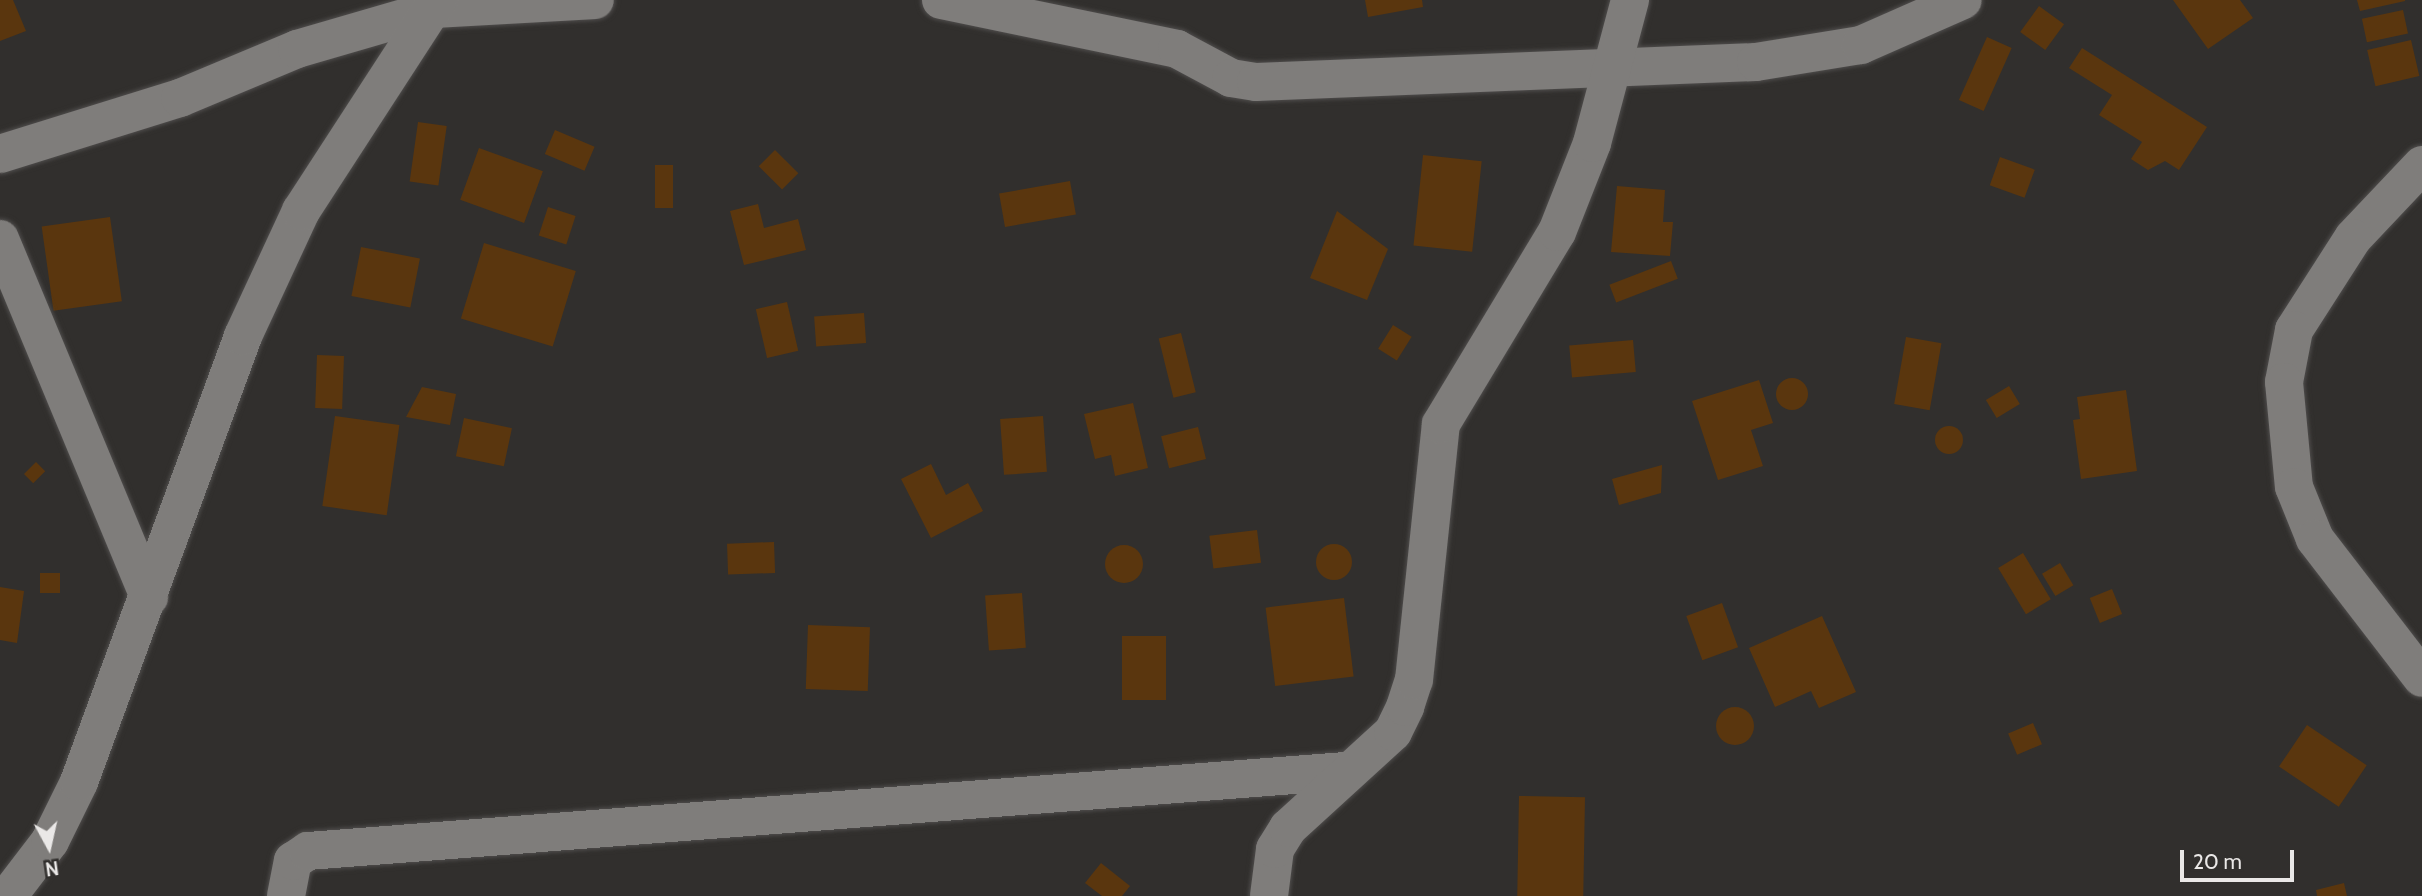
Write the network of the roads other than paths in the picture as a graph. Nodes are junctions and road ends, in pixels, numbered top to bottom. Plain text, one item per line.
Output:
1 (595, 0) edge
2 (941, 0) edge
3 (1630, 0) edge
4 (1963, 0) edge
5 (437, 4) edge
6 (1614, 66) junction
7 (0, 154) edge
8 (2422, 165) edge
9 (0, 239) edge
10 (149, 597) junction
11 (2422, 678) edge
12 (1346, 771) junction
13 (9, 896) edge
14 (286, 896) edge
15 (1269, 896) edge

1 - 5 street
2 - 6 street
3 - 6 street
4 - 6 street
5 - 7 street
5 - 10 street
6 - 12 street
8 - 11 street
9 - 10 street
10 - 13 street
12 - 14 street
12 - 15 street

